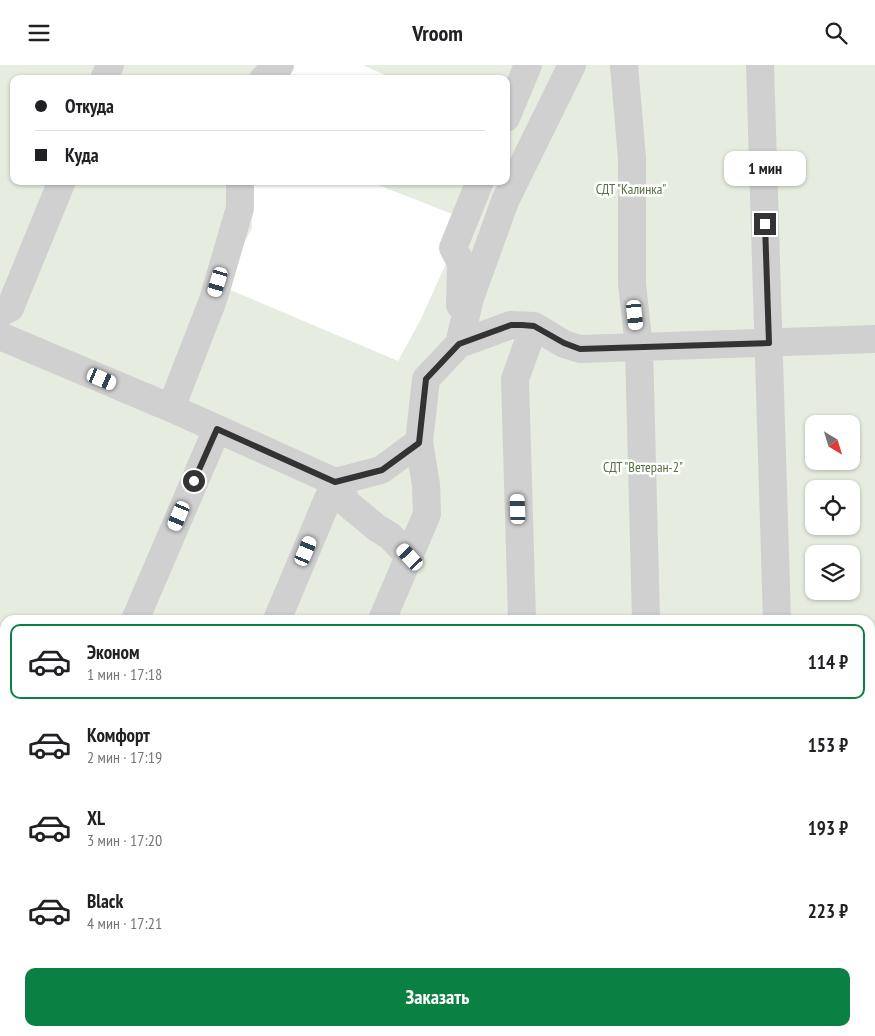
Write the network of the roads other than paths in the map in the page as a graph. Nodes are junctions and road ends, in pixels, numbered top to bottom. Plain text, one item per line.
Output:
1 (280, 65) edge
2 (528, 65) edge
3 (572, 65) edge
4 (624, 65) edge
5 (760, 65) edge
6 (268, 75) edge
7 (510, 108) edge
8 (60, 185) edge
9 (240, 185) edge
10 (478, 185) edge
11 (0, 313) edge
12 (534, 326) junction
13 (0, 336) edge
14 (875, 339) edge
15 (769, 343) junction
16 (459, 344) junction
17 (639, 347) junction
18 (171, 408) junction
19 (217, 429) junction
20 (419, 443) junction
21 (335, 482) junction
22 (410, 557) junction
23 (136, 615) edge
24 (279, 615) edge
25 (384, 615) edge
26 (522, 615) edge
27 (646, 615) edge
28 (777, 615) edge

1 - 6 lane
2 - 7 lane
3 - 16 lane
4 - 17 lane
5 - 15 lane
8 - 11 lane
9 - 18 lane
10 - 16 lane
12 - 16 lane
12 - 17 lane
12 - 26 lane
13 - 18 lane
14 - 15 lane
15 - 17 lane
15 - 28 lane
16 - 20 lane
17 - 27 lane
18 - 19 lane
19 - 21 lane
19 - 23 lane
20 - 21 lane
20 - 22 lane
21 - 22 lane
21 - 24 lane
22 - 25 lane

